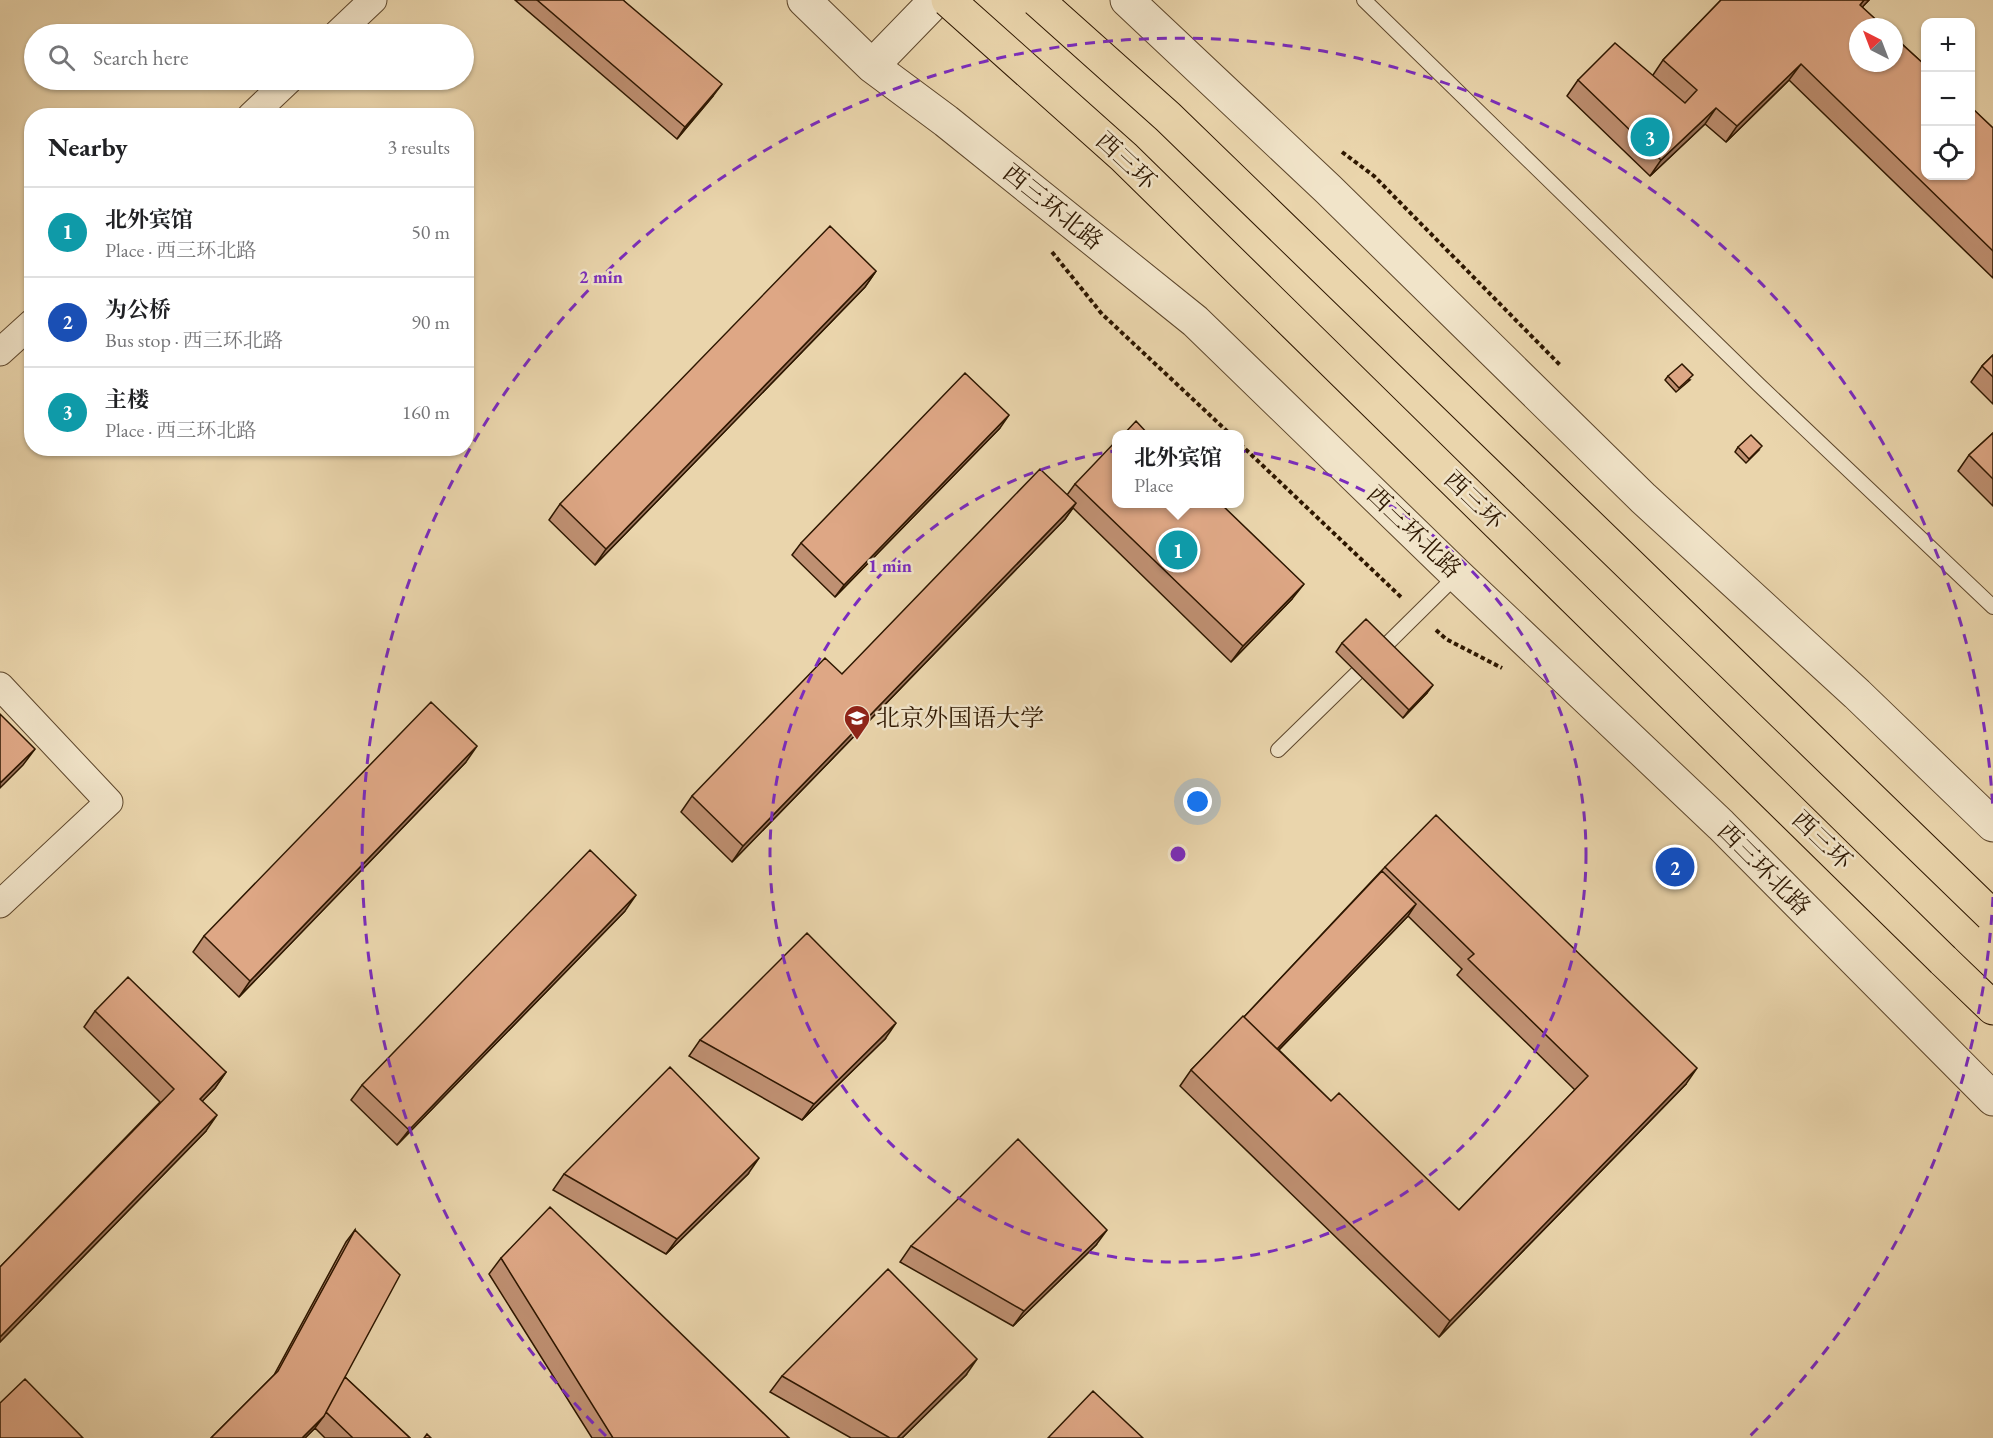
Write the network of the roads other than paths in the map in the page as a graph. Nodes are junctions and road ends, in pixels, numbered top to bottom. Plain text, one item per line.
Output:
1 (373, 0) edge
2 (804, 0) edge
3 (936, 0) edge
4 (948, 0) edge
5 (1037, 0) edge
6 (1127, 0) edge
7 (1364, 0) edge
8 (348, 24) edge
9 (872, 66) junction
10 (278, 90) edge
11 (259, 108) edge
12 (24, 330) edge
13 (0, 352) edge
14 (1457, 575) junction
15 (1993, 607) edge
16 (1382, 649) edge
17 (1357, 673) edge
18 (0, 686) edge
19 (1278, 750) dead end
20 (1993, 825) edge
21 (0, 904) edge
22 (1993, 916) edge
23 (1993, 1008) edge
24 (1993, 1099) edge

1 - 8 street
2 - 9 street, 西三环北路
3 - 9 street
4 - 23 highway, 西三环, bridge
5 - 22 highway, bridge
6 - 20 street
7 - 15 lane
9 - 14 street, 西三环北路
10 - 11 street
12 - 13 street
14 - 16 lane
14 - 24 street, 西三环北路
17 - 19 lane
18 - 21 street

